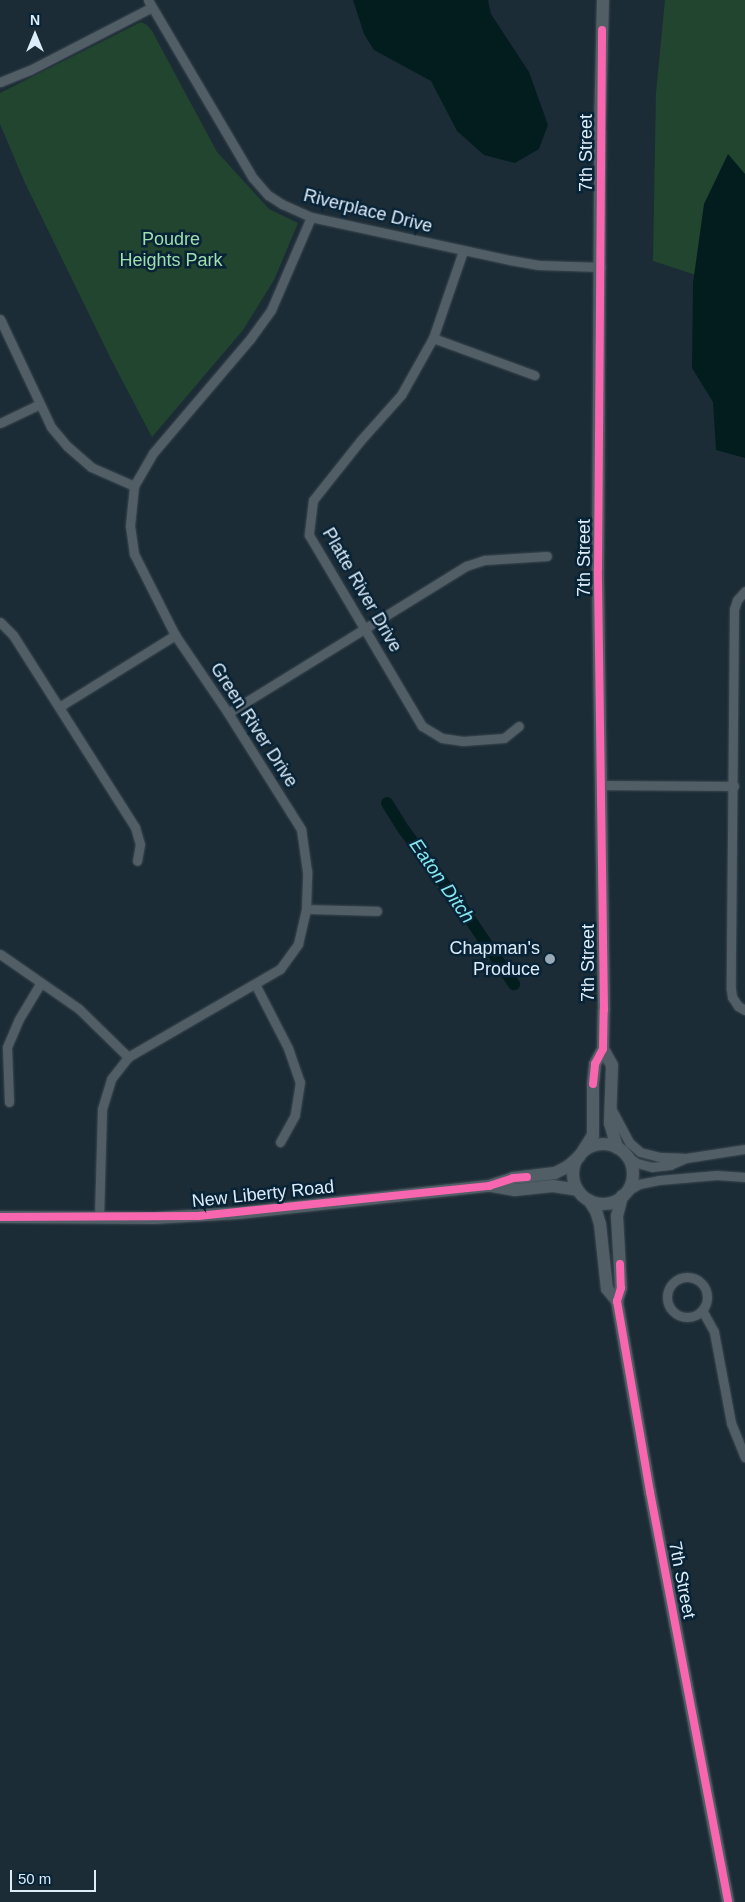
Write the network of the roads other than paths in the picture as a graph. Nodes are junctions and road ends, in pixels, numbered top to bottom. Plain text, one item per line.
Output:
1 (603, 0) edge
2 (150, 4) edge
3 (0, 82) edge
4 (311, 217) junction
5 (463, 251) junction
6 (601, 267) junction
7 (0, 319) edge
8 (433, 338) junction
9 (534, 375) dead end
10 (40, 404) junction
11 (0, 423) edge
12 (134, 486) junction
13 (547, 556) dead end
14 (745, 591) edge
15 (0, 622) edge
16 (365, 629) junction
17 (175, 635) junction
18 (59, 707) junction
19 (228, 713) junction
20 (519, 726) dead end
21 (600, 785) junction
22 (734, 786) junction
23 (137, 861) dead end
24 (306, 909) junction
25 (377, 911) dead end
26 (0, 954) edge
27 (40, 984) junction
28 (255, 984) junction
29 (745, 1010) edge
30 (603, 1049) junction
31 (128, 1057) junction
32 (9, 1102) dead end
33 (611, 1106) junction
34 (280, 1142) dead end
35 (617, 1148) junction
36 (745, 1149) edge
37 (581, 1154) junction
38 (628, 1157) junction
39 (686, 1158) junction
40 (745, 1178) edge
41 (489, 1186) junction
42 (578, 1190) junction
43 (625, 1194) junction
44 (589, 1200) junction
45 (0, 1217) edge
46 (100, 1217) junction
47 (617, 1301) junction
48 (702, 1310) junction
49 (745, 1457) edge
50 (728, 1902) edge

1 - 6 street, 7th Street
2 - 3 street
2 - 4 street, Riverplace Drive
4 - 5 street, Riverplace Drive
4 - 12 street, Green River Drive
5 - 6 street, Riverplace Drive
5 - 8 street, Platte River Drive
6 - 21 street, 7th Street
7 - 10 street
8 - 9 street
8 - 16 street, Platte River Drive
10 - 11 street
10 - 12 street
12 - 17 street, Green River Drive
13 - 16 street
14 - 22 street
15 - 18 street
16 - 19 street
16 - 20 street, Platte River Drive
17 - 18 street
17 - 19 street, Green River Drive
18 - 23 street
19 - 24 street, Green River Drive
21 - 22 street
21 - 30 street, 7th Street
22 - 29 street
24 - 25 street
24 - 28 street, Green River Drive
26 - 27 street
27 - 31 street
27 - 32 street
28 - 31 street, Green River Drive
28 - 34 street
30 - 33 street, 7th Street
30 - 37 street, 7th Street
31 - 46 street, Green River Drive
33 - 35 street, 7th Street
33 - 39 street
35 - 37 street
35 - 38 street
36 - 39 street
37 - 41 street, New Liberty Road
37 - 42 street
38 - 39 street
38 - 43 street
40 - 43 street
41 - 42 street, New Liberty Road
41 - 46 street, New Liberty Road
42 - 44 street
43 - 44 street
43 - 47 street, 7th Street
44 - 47 street, 7th Street
45 - 46 street, New Liberty Road
47 - 50 street, 7th Street
48 - 48 street
48 - 49 street

